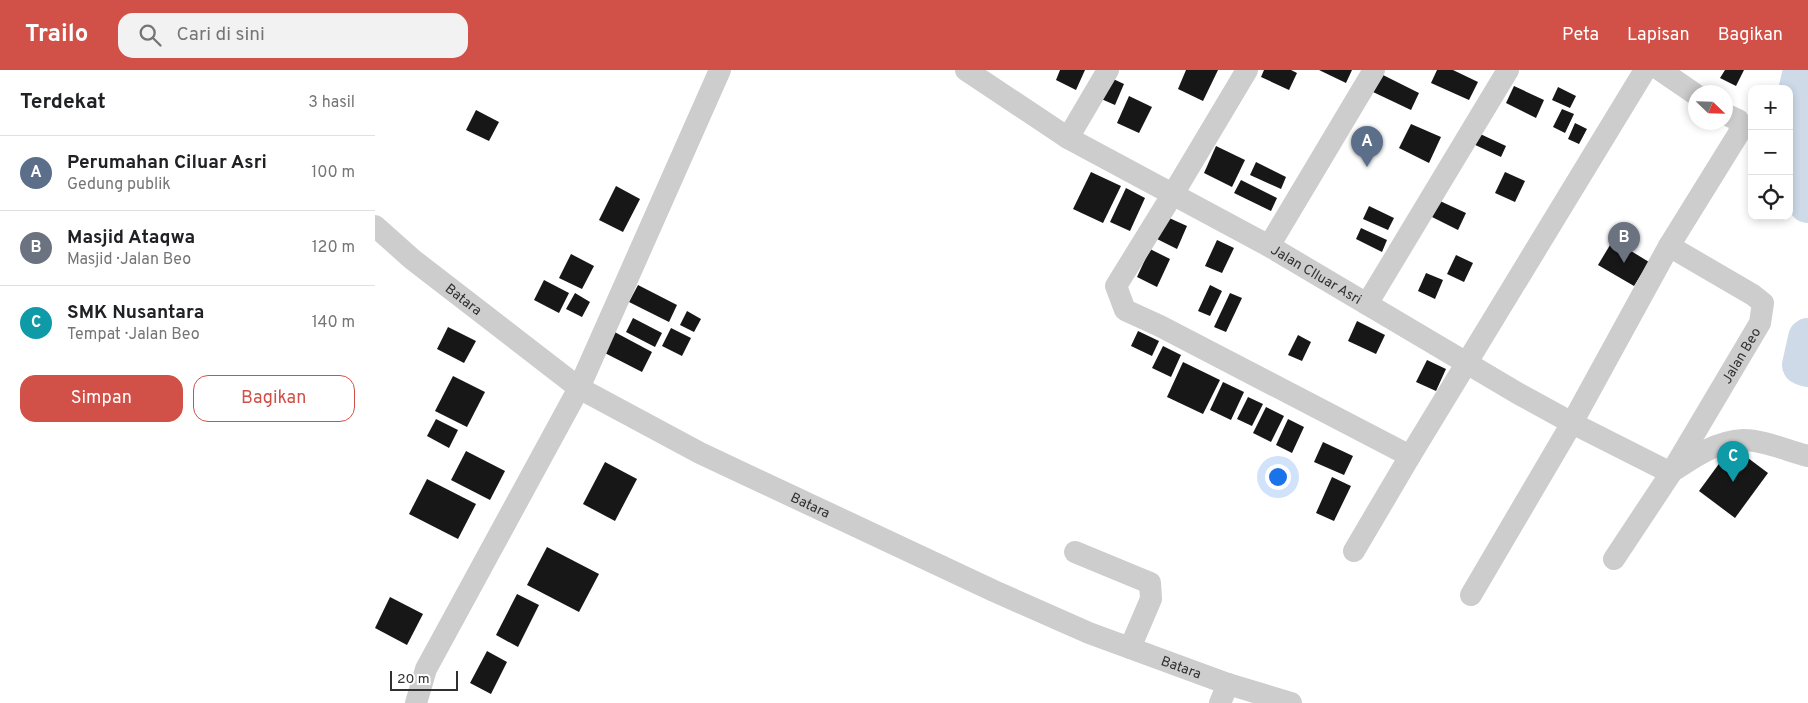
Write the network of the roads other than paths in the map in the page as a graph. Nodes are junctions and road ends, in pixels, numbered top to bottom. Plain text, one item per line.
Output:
1 (721, 70) edge
2 (1108, 70) edge
3 (1247, 70) edge
4 (1374, 70) edge
5 (1508, 70) edge
6 (1645, 70) edge
7 (1660, 70) edge
8 (974, 72) edge
9 (1688, 89) edge
10 (1733, 118) edge
11 (1068, 138) junction
12 (1173, 194) junction
13 (375, 226) edge
14 (1269, 246) junction
15 (1669, 246) junction
16 (1367, 304) junction
17 (1467, 364) junction
18 (579, 388) junction
19 (1572, 424) junction
20 (1410, 456) junction
21 (1808, 456) edge
22 (1671, 473) junction
23 (1355, 551) dead end
24 (1075, 552) dead end
25 (1614, 559) dead end
26 (1471, 595) dead end
27 (1130, 648) junction
28 (1224, 693) edge
29 (416, 703) edge
30 (1291, 703) edge

1 - 18 street
2 - 11 street
3 - 12 street
4 - 14 street
5 - 16 street
6 - 17 street
7 - 9 street
8 - 11 street, Jalan CIluar Asri
10 - 15 street
11 - 12 street, Jalan CIluar Asri
12 - 14 street, Jalan CIluar Asri
12 - 20 street
13 - 18 street, Batara
14 - 16 street, Jalan CIluar Asri
15 - 19 street
15 - 22 street, Jalan Beo
16 - 17 street, Jalan CIluar Asri
17 - 19 street, Jalan CIluar Asri
17 - 20 street
18 - 27 street, Batara
18 - 29 street
19 - 22 street, Jalan CIluar Asri
19 - 26 street
20 - 23 street
21 - 22 street
22 - 25 street
24 - 27 street
27 - 28 street, Batara
28 - 30 street, Batara

